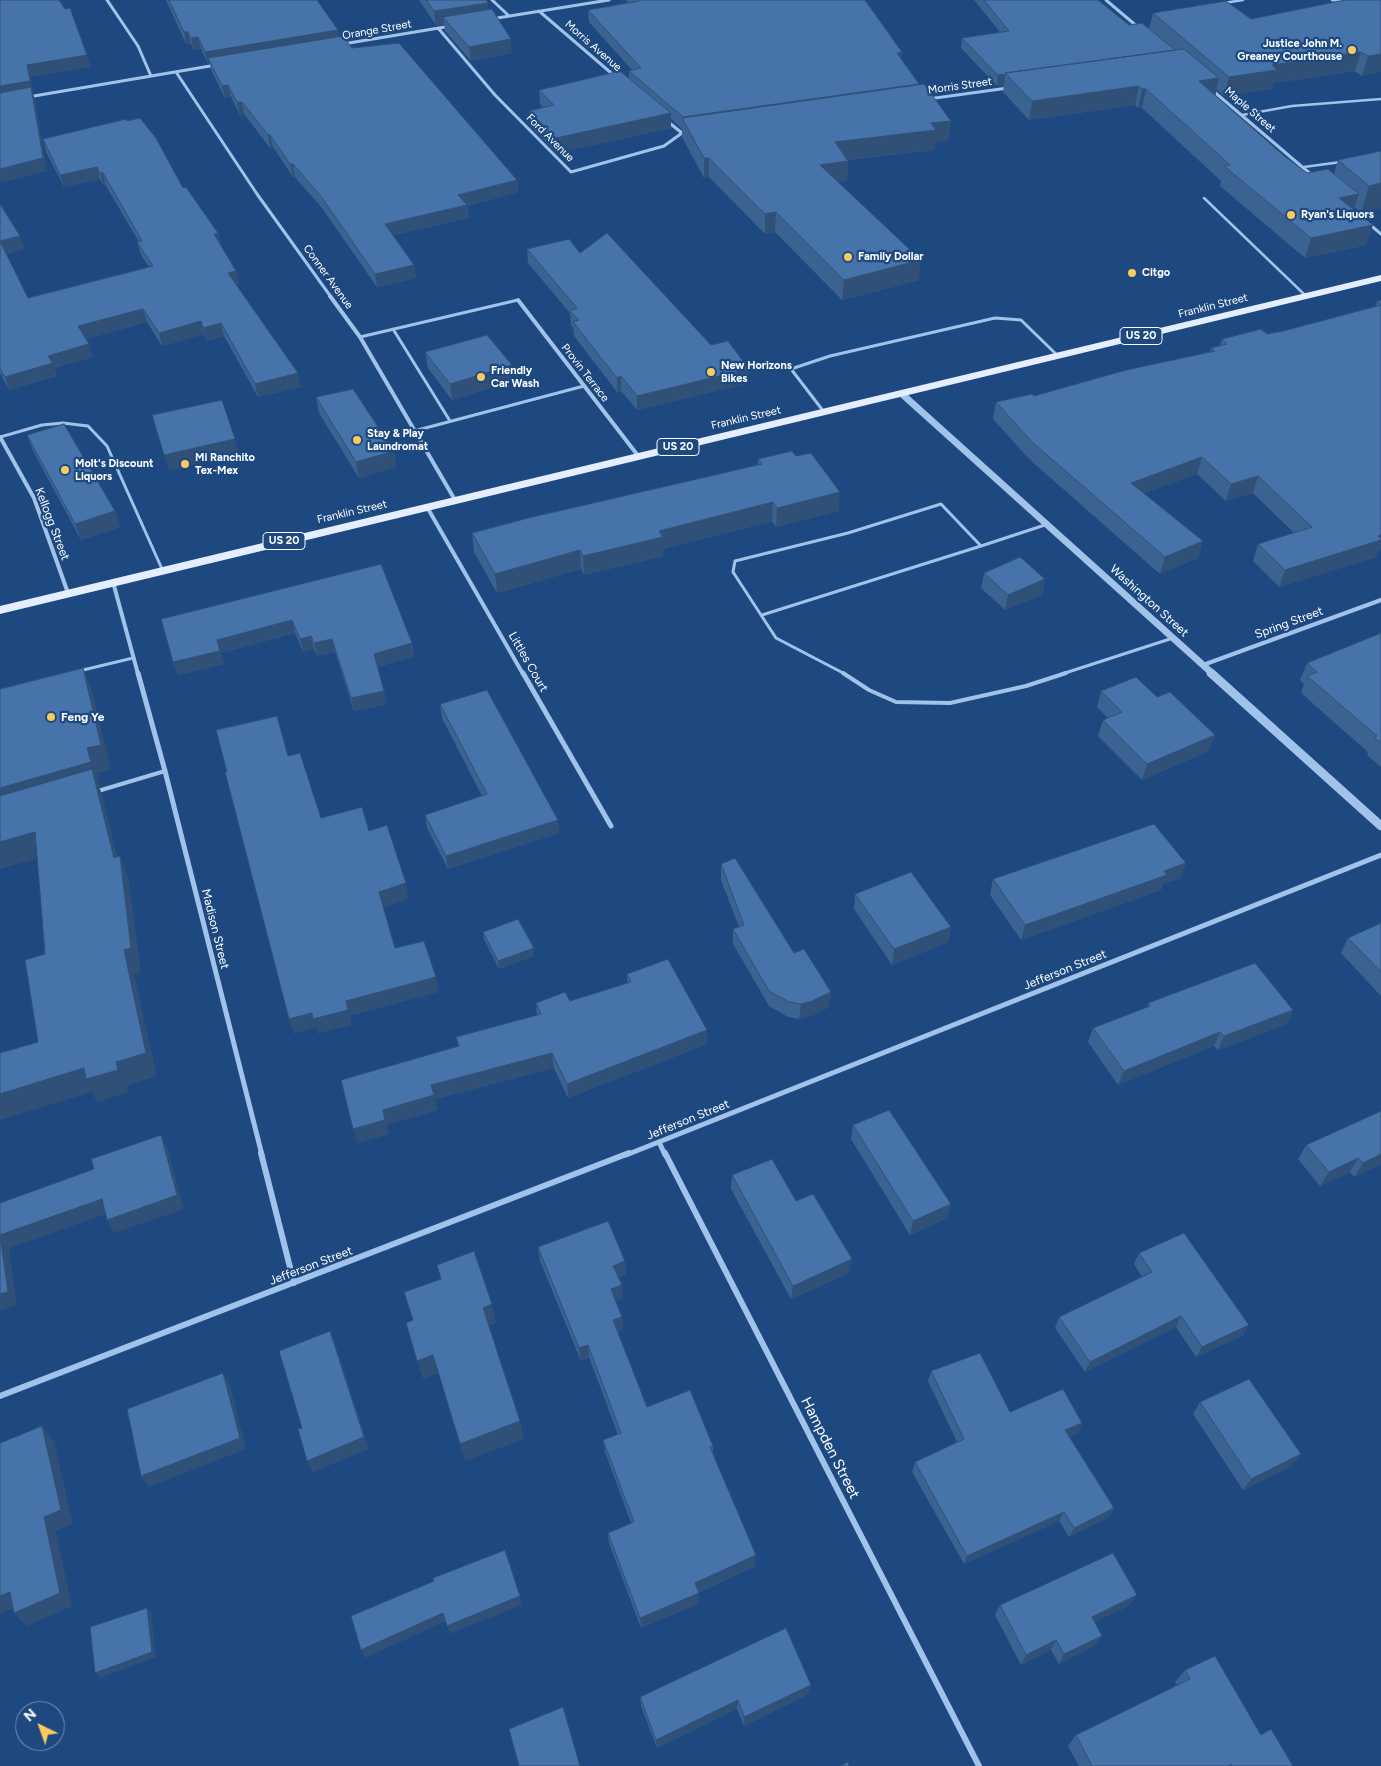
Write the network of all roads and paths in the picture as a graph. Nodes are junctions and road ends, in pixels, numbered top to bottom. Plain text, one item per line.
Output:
1 (106, 0) edge
2 (492, 0) edge
3 (609, 0) edge
4 (1106, 0) edge
5 (1243, 0) edge
6 (1332, 0) edge
7 (1223, 3) edge
8 (1348, 3) edge
9 (539, 11) junction
10 (508, 16) junction
11 (482, 20) edge
12 (456, 25) edge
13 (438, 28) junction
14 (1144, 32) edge
15 (338, 45) edge
16 (224, 64) edge
17 (176, 72) junction
18 (152, 76) junction
19 (622, 82) edge
20 (1205, 83) edge
21 (1015, 87) edge
22 (19, 98) edge
23 (927, 99) edge
24 (1381, 99) edge
25 (1242, 115) junction
26 (667, 120) edge
27 (691, 132) edge
28 (682, 133) junction
29 (1344, 162) edge
30 (1304, 167) junction
31 (1318, 180) edge
32 (1204, 198) dead end
33 (1367, 222) edge
34 (1381, 234) edge
35 (1381, 278) edge
36 (1306, 296) junction
37 (518, 300) joint
38 (393, 329) junction
39 (360, 336) junction
40 (1058, 356) junction
41 (584, 386) junction
42 (902, 394) junction
43 (824, 412) junction
44 (450, 421) junction
45 (414, 430) junction
46 (0, 437) edge
47 (639, 457) junction
48 (455, 500) junction
49 (427, 507) junction
50 (1048, 524) junction
51 (981, 546) junction
52 (162, 569) junction
53 (113, 582) junction
54 (68, 593) junction
55 (1381, 600) edge
56 (0, 610) edge
57 (762, 615) junction
58 (1173, 638) junction
59 (133, 658) junction
60 (1203, 665) junction
61 (76, 672) edge
62 (165, 771) junction
63 (92, 793) edge
64 (612, 826) dead end
65 (1381, 826) edge
66 (1381, 855) edge
67 (659, 1142) junction
68 (294, 1283) junction
69 (0, 1396) edge
70 (979, 1766) edge

1 - 18 street
2 - 10 street
3 - 9 street
4 - 14 street
5 - 7 lane
6 - 8 lane
9 - 10 street
9 - 19 street, Morris Avenue
10 - 11 street
12 - 13 street, Orange Street
13 - 15 street, Orange Street
13 - 28 street, Ford Avenue
16 - 17 street
17 - 18 street
17 - 39 street, Conner Avenue
18 - 22 street
20 - 25 street, Maple Street
21 - 23 street, Morris Street
24 - 25 lane
25 - 30 street, Maple Street
26 - 28 street
27 - 28 street
29 - 30 lane
30 - 31 street, Maple Street
32 - 36 lane
33 - 34 street
35 - 36 main road, Franklin Street / US 20
36 - 40 main road, Franklin Street / US 20
37 - 38 lane
37 - 41 street, Provin Terrace
38 - 39 lane
38 - 44 lane
39 - 45 street, Conner Avenue
40 - 42 main road, Franklin Street / US 20
40 - 43 lane
41 - 44 lane
41 - 47 street, Provin Terrace
42 - 43 main road, Franklin Street / US 20
42 - 50 street, Washington Street
43 - 47 main road, Franklin Street / US 20
44 - 45 lane
45 - 48 street, Conner Avenue
46 - 52 lane
46 - 54 street, Kellogg Street
47 - 48 main road, Franklin Street / US 20
48 - 49 main road, Franklin Street / US 20
49 - 52 main road, Franklin Street / US 20
49 - 64 street, Littles Court
50 - 51 lane
50 - 58 street, Washington Street
51 - 57 lane
51 - 57 lane
52 - 53 main road, Franklin Street / US 20
53 - 54 main road, Franklin Street / US 20
53 - 59 street, Madison Street
54 - 56 main road, Franklin Street / US 20
55 - 60 street, Spring Street
57 - 58 lane
58 - 60 street, Washington Street
59 - 61 lane
59 - 62 street, Madison Street
60 - 65 street, Washington Street
62 - 63 lane
62 - 68 street, Madison Street
66 - 67 street, Jefferson Street
67 - 68 street, Jefferson Street
67 - 70 street, Hampden Street
68 - 69 street, Jefferson Street

